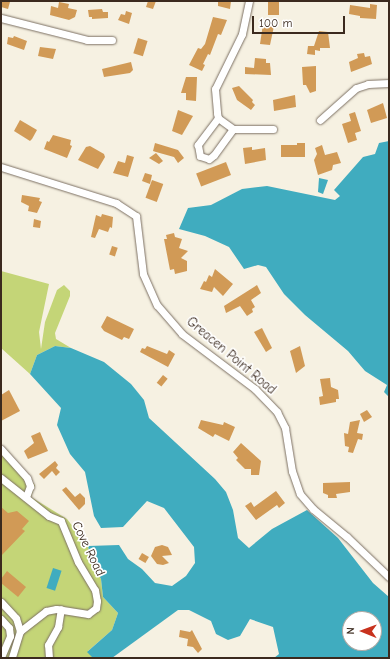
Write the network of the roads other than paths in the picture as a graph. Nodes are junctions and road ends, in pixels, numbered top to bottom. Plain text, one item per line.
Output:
1 (249, 1) edge
2 (1, 18) edge
3 (112, 40) dead end
4 (389, 82) edge
5 (218, 118) junction
6 (320, 120) dead end
7 (233, 129) junction
8 (273, 129) dead end
9 (1, 167) edge
10 (1, 449) edge
11 (1, 478) edge
12 (26, 497) junction
13 (389, 577) edge
14 (1, 602) edge
15 (61, 610) junction
16 (1, 619) edge
17 (20, 631) junction
18 (1, 657) edge
19 (12, 658) edge
20 (49, 658) edge

1 - 5 street
2 - 3 street
4 - 6 street
5 - 7 street
5 - 7 street
7 - 8 street
9 - 13 street, Greacen Point Road
10 - 12 street
11 - 12 street, Cove Road
12 - 15 street, Cove Road
14 - 17 street
15 - 17 street
15 - 20 street
16 - 18 street
17 - 19 street

